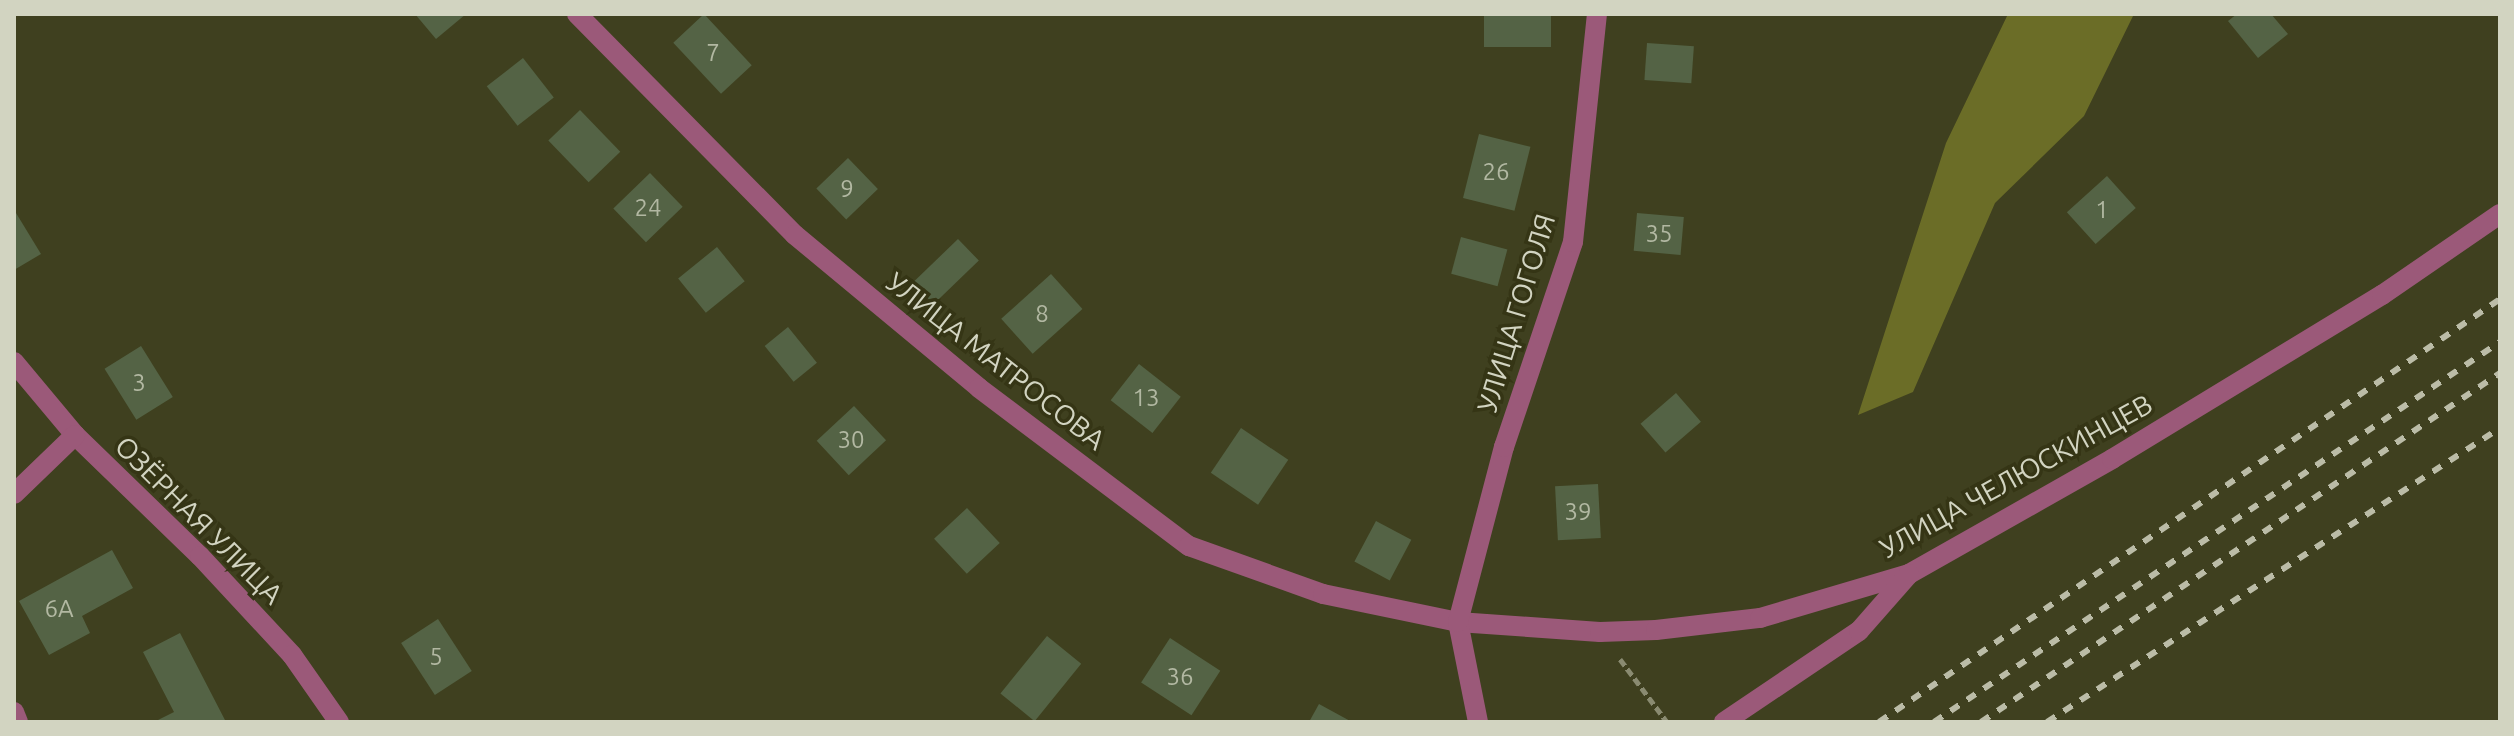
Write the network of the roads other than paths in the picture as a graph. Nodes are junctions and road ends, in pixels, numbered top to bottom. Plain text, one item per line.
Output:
1 (577, 14) edge
2 (1597, 14) edge
3 (2500, 214) edge
4 (14, 362) edge
5 (75, 435) junction
6 (14, 494) edge
7 (1909, 574) junction
8 (1458, 622) junction
9 (14, 712) edge
10 (18, 722) edge
11 (339, 722) edge
12 (1478, 722) edge
13 (1724, 722) edge

1 - 8 street, УЛИЦА МАТРОСОВА
2 - 8 street, УЛИЦА ГОГОЛЯ
3 - 7 street, УЛИЦА ЧЕЛЮСКИНЦЕВ
4 - 5 street, ОЗЁРНАЯ УЛИЦА
5 - 6 street
5 - 11 street, ОЗЁРНАЯ УЛИЦА
7 - 8 street, УЛИЦА ЧЕЛЮСКИНЦЕВ
7 - 13 street
8 - 12 street
9 - 10 street

